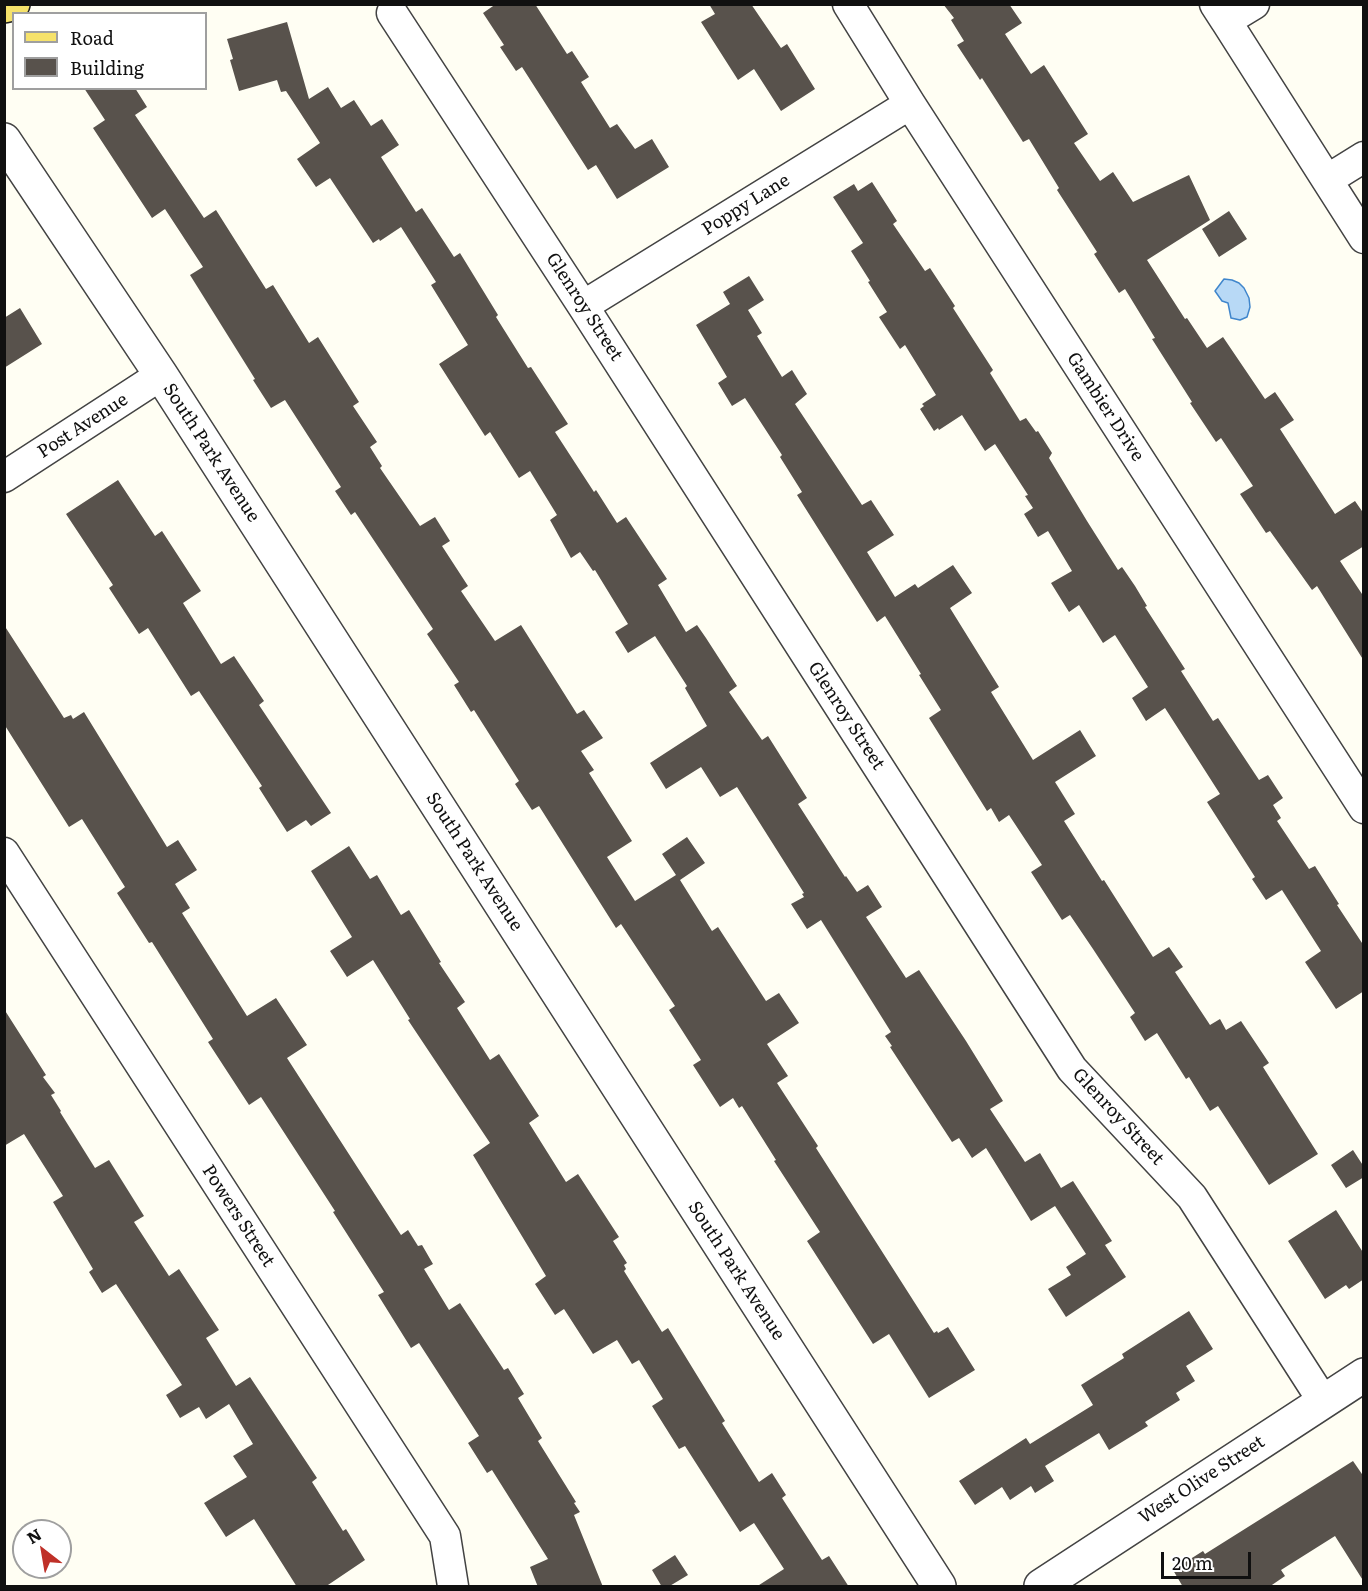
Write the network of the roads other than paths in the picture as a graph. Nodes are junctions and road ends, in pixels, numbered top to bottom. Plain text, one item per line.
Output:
1 (13, 4) edge
2 (848, 4) edge
3 (1254, 4) edge
4 (4, 6) edge
5 (392, 13) dead end
6 (1221, 13) edge
7 (910, 104) junction
8 (4, 140) edge
9 (1364, 157) edge
10 (1326, 180) junction
11 (1364, 238) edge
12 (583, 306) junction
13 (161, 375) junction
14 (4, 477) edge
15 (1364, 808) edge
16 (4, 853) edge
17 (1364, 1375) edge
18 (1323, 1401) junction
19 (453, 1587) edge
20 (939, 1587) edge
21 (1041, 1587) edge

1 - 4 main road
2 - 7 street, Gambier Drive
3 - 6 street
5 - 12 street, Glenroy Street
6 - 10 street
7 - 12 street, Poppy Lane
7 - 15 street, Gambier Drive
8 - 13 street, South Park Avenue
9 - 10 street
10 - 11 street
12 - 18 street, Glenroy Street
13 - 14 street, Post Avenue
13 - 20 street, South Park Avenue
16 - 19 street, Powers Street
17 - 18 street, West Olive Street
18 - 21 street, West Olive Street

